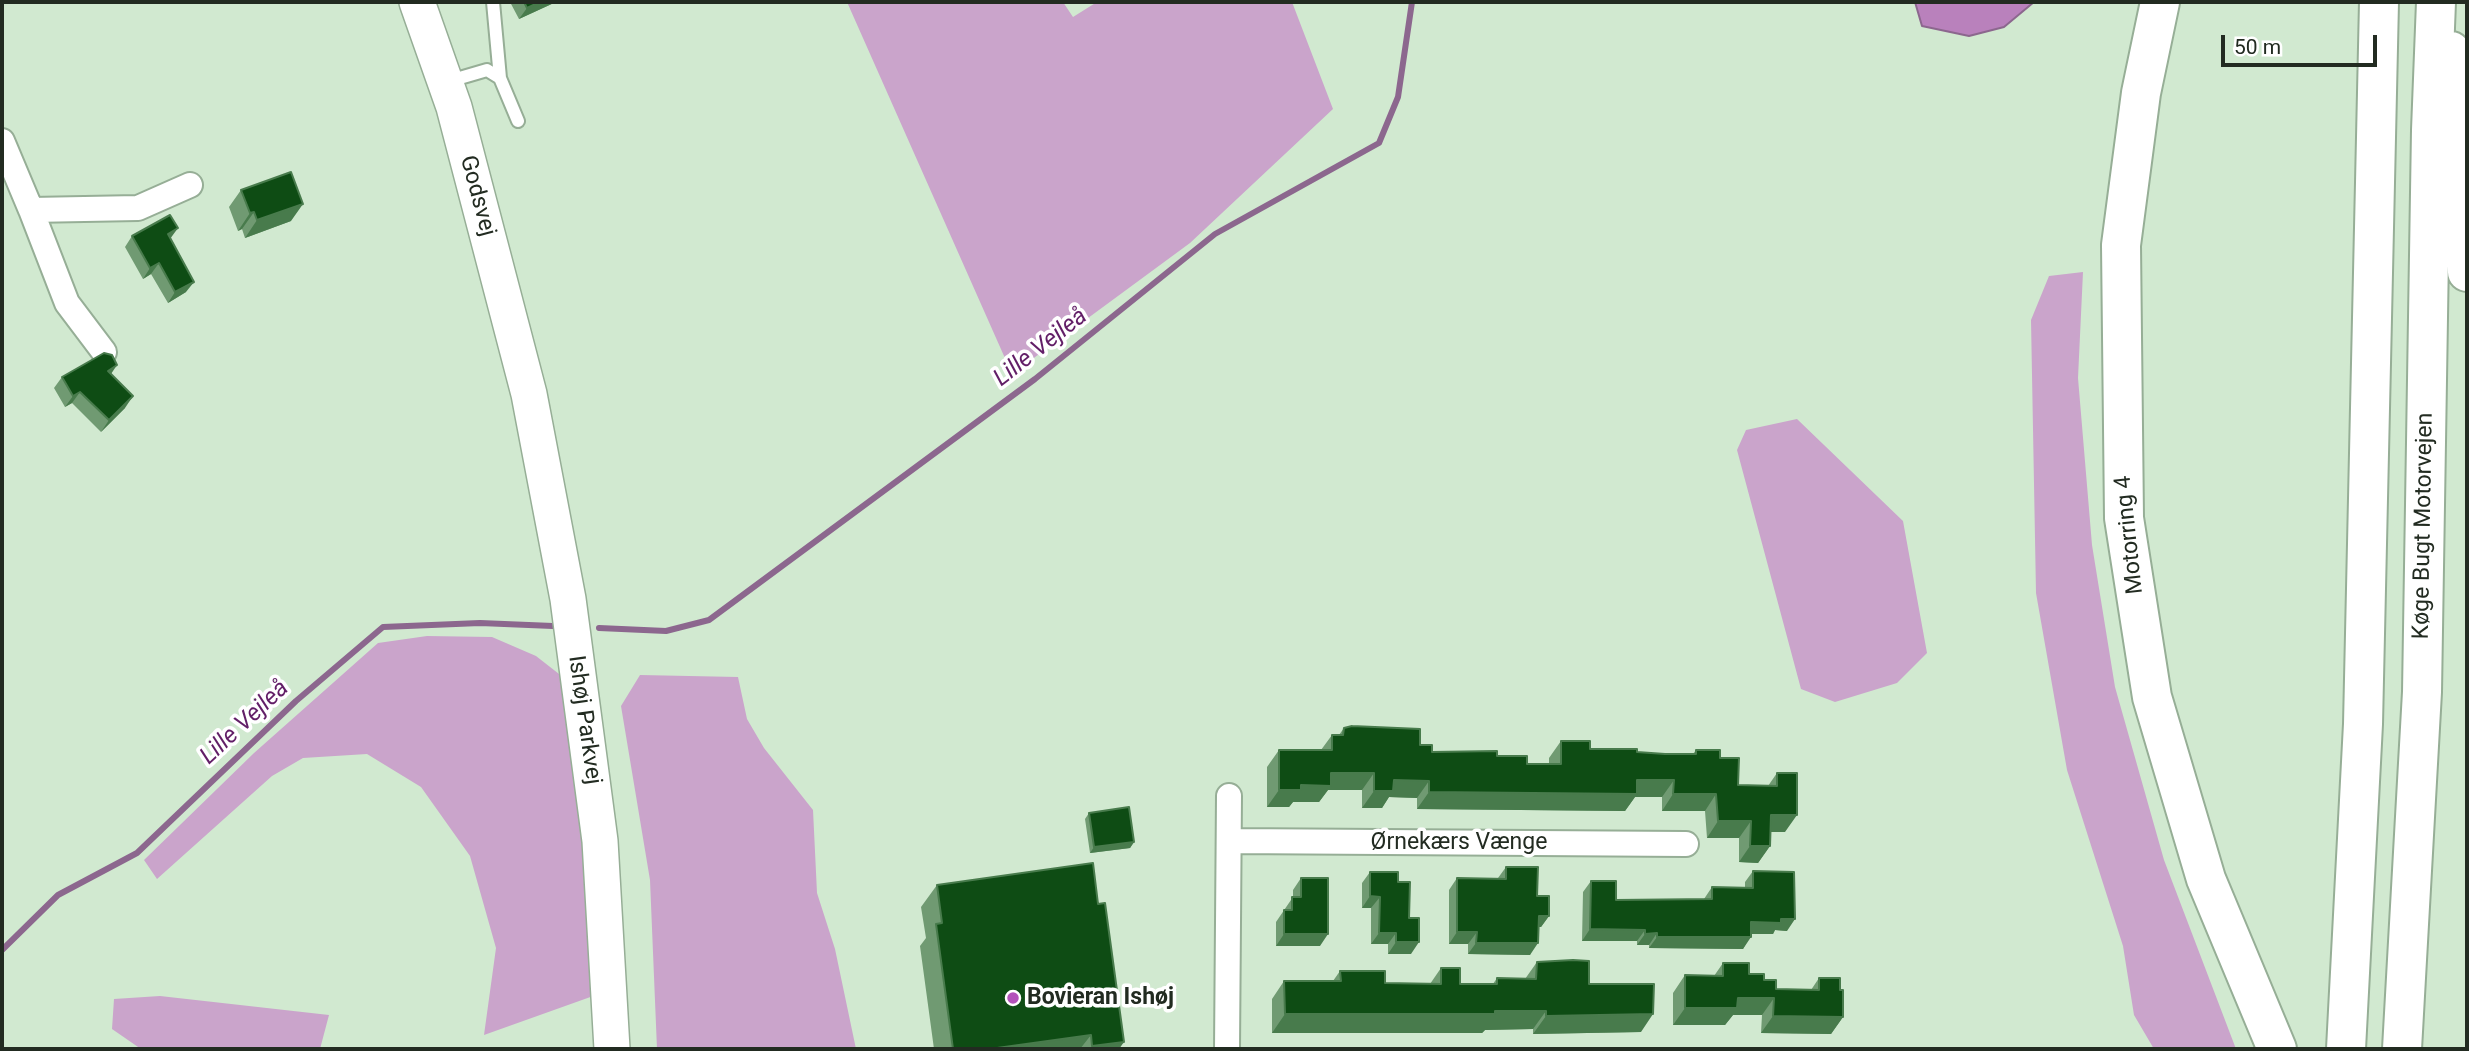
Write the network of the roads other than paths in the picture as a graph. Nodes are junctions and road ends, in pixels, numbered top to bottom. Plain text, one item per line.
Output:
1 (418, 2) edge
2 (493, 2) edge
3 (2160, 2) edge
4 (2379, 2) edge
5 (2436, 2) edge
6 (2444, 2) edge
7 (500, 78) junction
8 (445, 82) junction
9 (518, 121) dead end
10 (2, 141) edge
11 (190, 185) dead end
12 (31, 210) junction
13 (2467, 272) edge
14 (104, 352) edge
15 (529, 394) joint
16 (1229, 796) dead end
17 (1231, 841) junction
18 (1686, 844) dead end
19 (612, 1049) edge
20 (1227, 1049) edge
21 (2277, 1049) edge
22 (2346, 1049) edge
23 (2402, 1049) edge

1 - 8 street, Godsvej
2 - 7 lane
3 - 21 highway, Motorring 4
4 - 22 highway
5 - 23 highway, Køge Bugt Motorvejen
6 - 13 highway
7 - 8 lane
7 - 9 lane
8 - 15 street, Godsvej
10 - 12 street
11 - 12 street
12 - 14 street
15 - 19 street, Ishøj Parkvej
16 - 17 street
17 - 18 street, Ørnekærs Vænge
17 - 20 street

